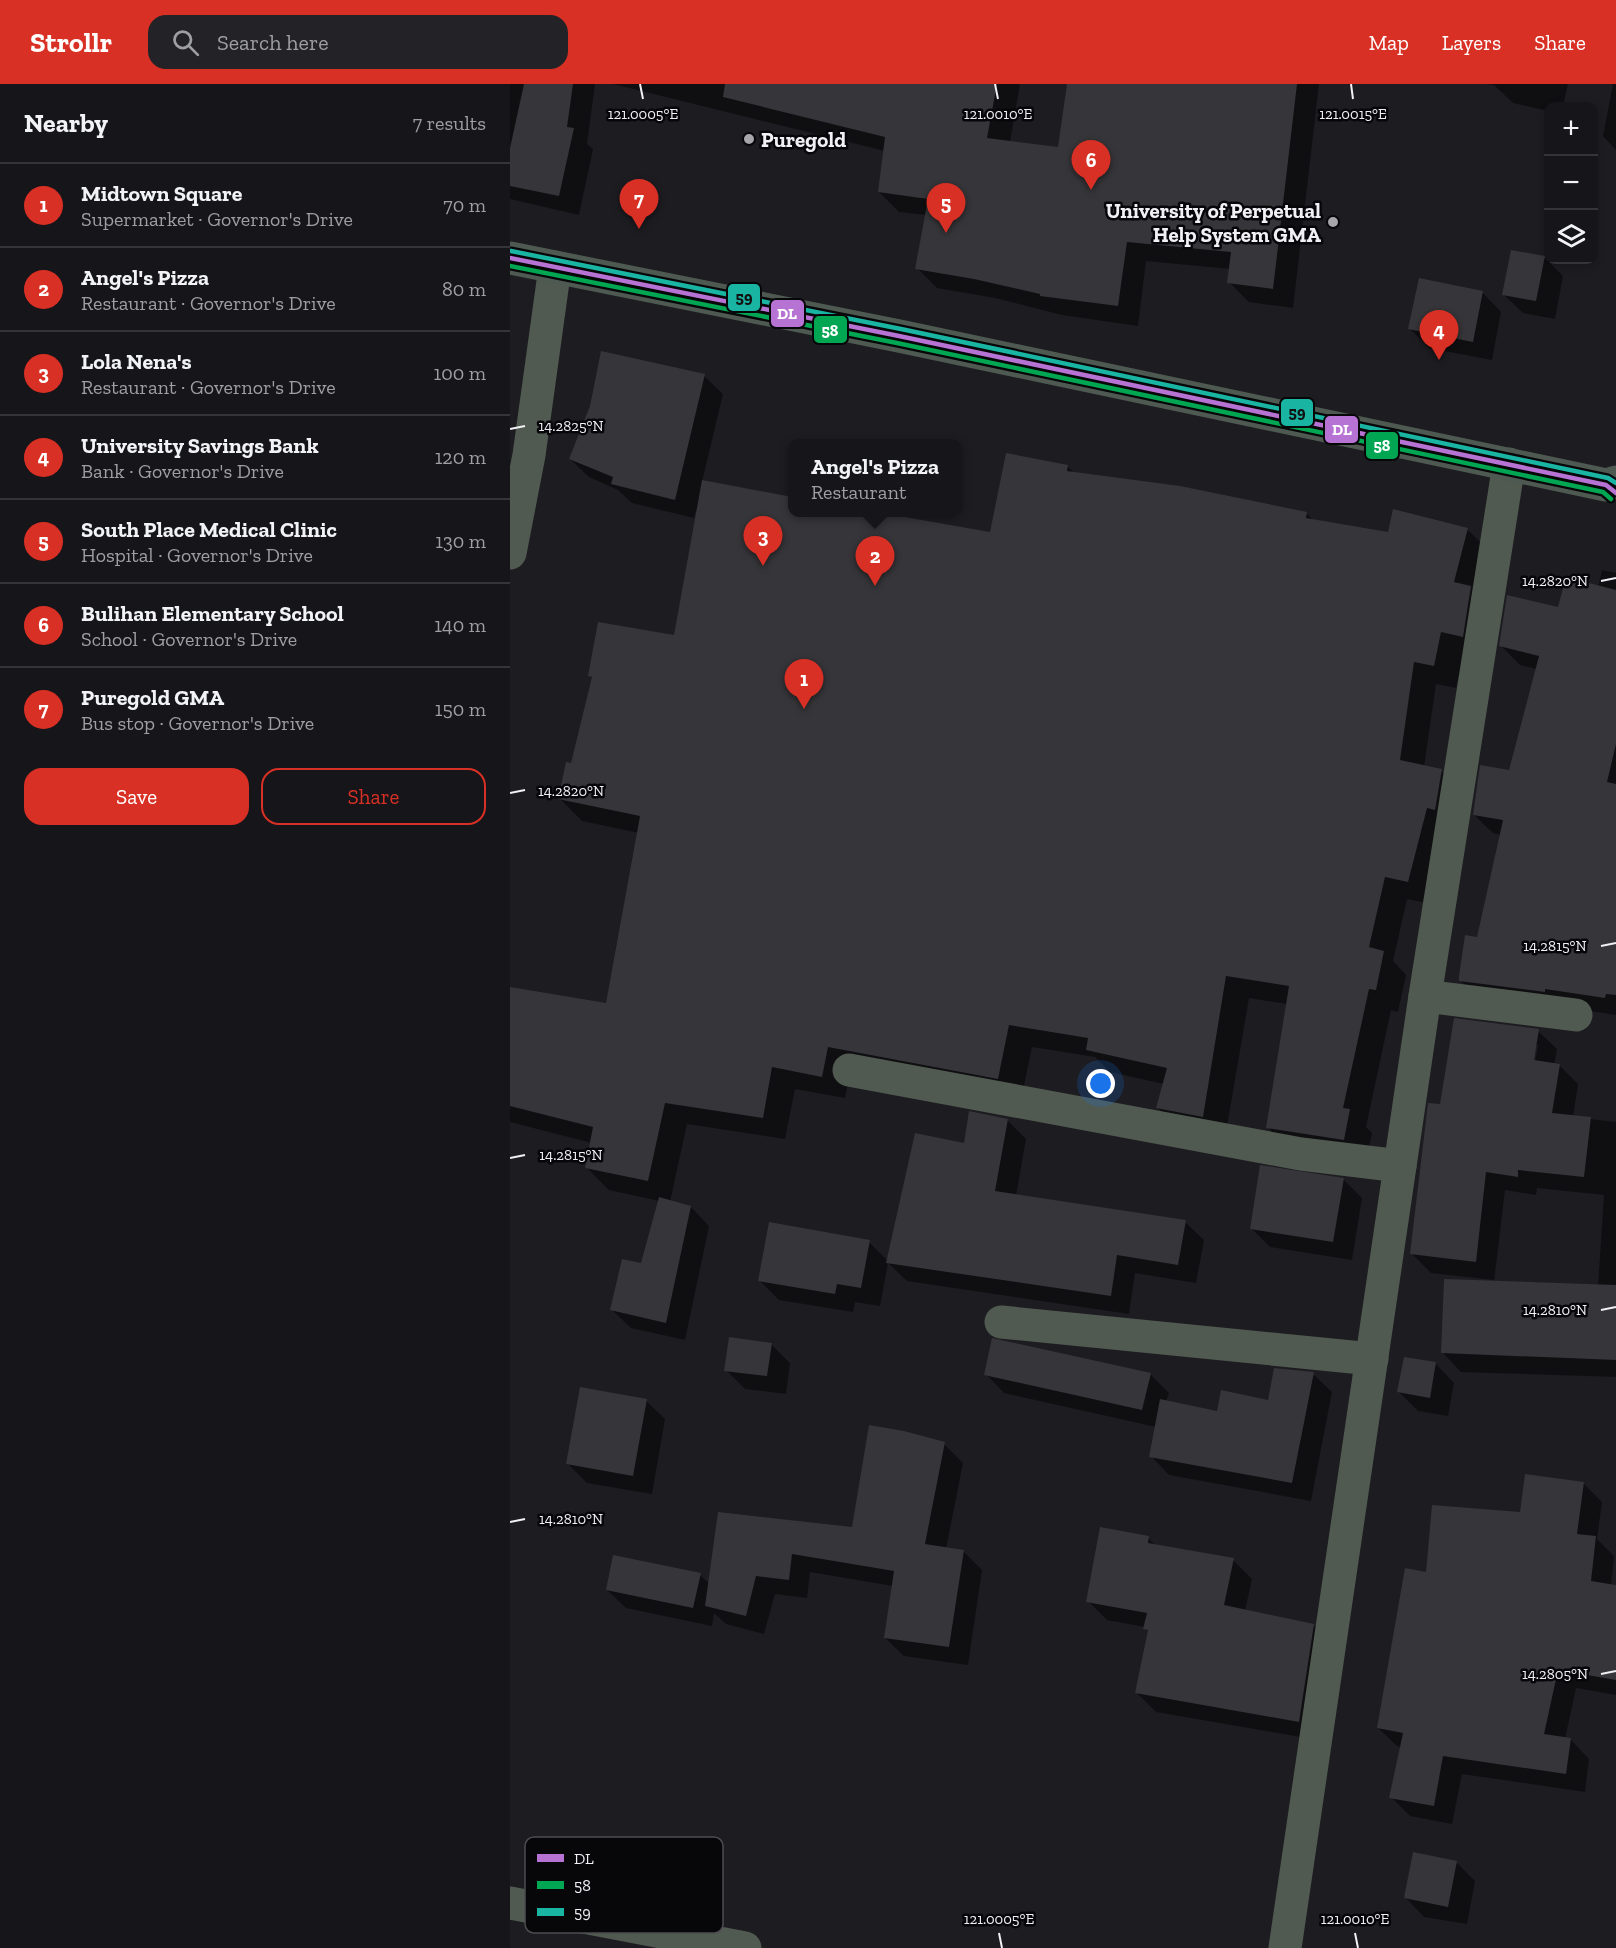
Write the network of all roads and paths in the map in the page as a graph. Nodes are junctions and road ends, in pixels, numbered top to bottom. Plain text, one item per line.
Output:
1 (510, 258) edge
2 (555, 267) junction
3 (1509, 464) junction
4 (1613, 486) edge
5 (510, 553) edge
6 (1425, 996) junction
7 (1576, 1014) dead end
8 (849, 1070) dead end
9 (1400, 1166) junction
10 (1001, 1322) dead end
11 (1372, 1359) junction
12 (510, 1903) edge
13 (525, 1908) edge
14 (599, 1935) edge
15 (745, 1948) edge
16 (1285, 1948) edge

1 - 2 highway
2 - 3 highway
2 - 5 street
3 - 4 highway
3 - 6 street
6 - 7 street
6 - 9 street
8 - 9 street
9 - 11 street
10 - 11 street
11 - 16 street
12 - 13 street
14 - 15 street

